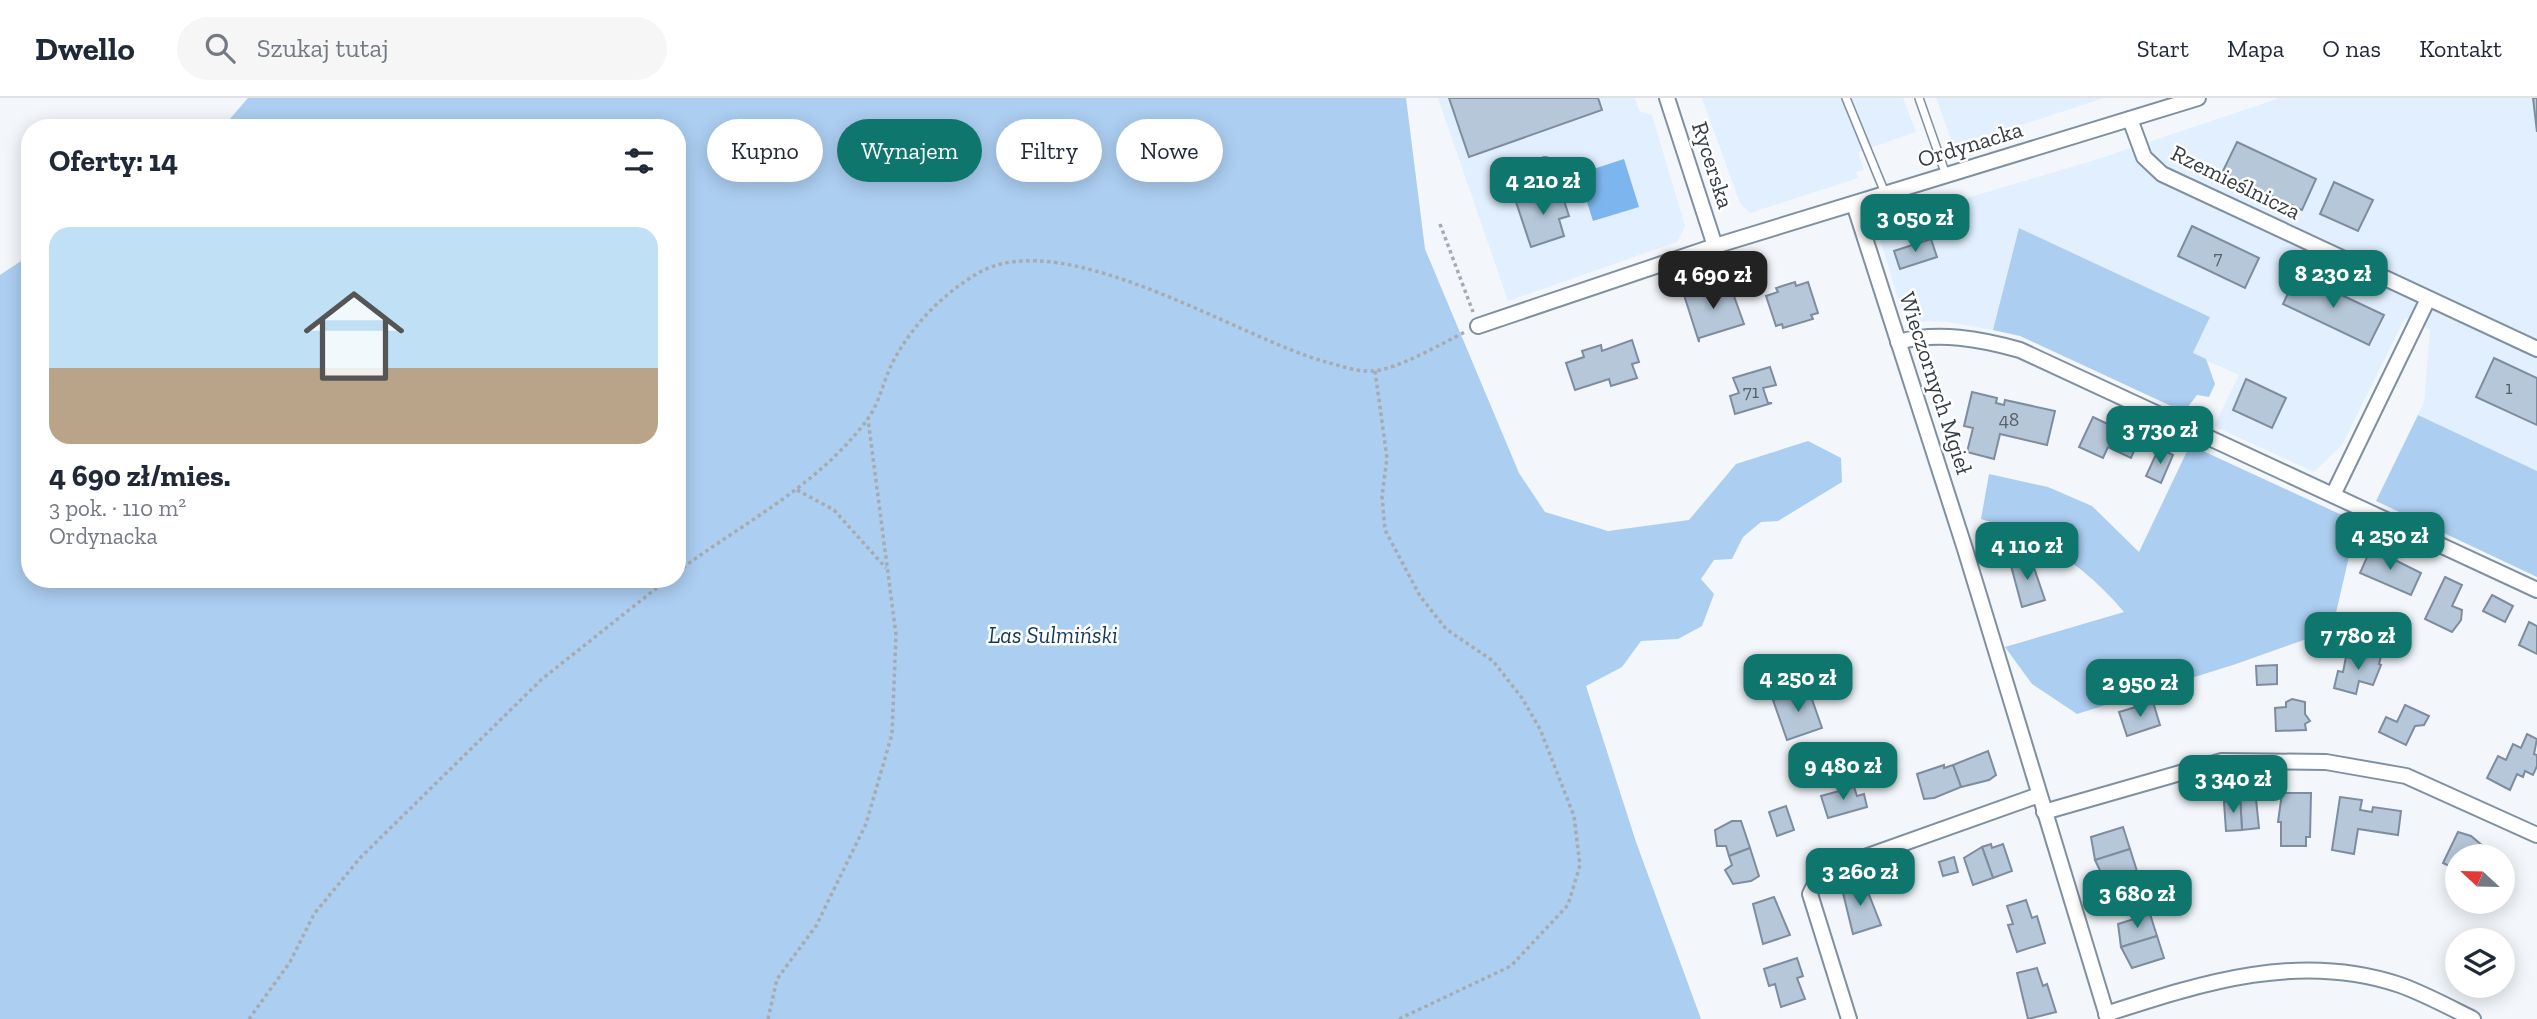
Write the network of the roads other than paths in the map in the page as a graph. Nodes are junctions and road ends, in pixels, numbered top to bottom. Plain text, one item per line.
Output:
1 (1667, 98) edge
2 (1846, 98) edge
3 (1919, 98) edge
4 (2198, 98) edge
5 (2130, 119) junction
6 (1946, 175) junction
7 (1885, 194) junction
8 (1854, 204) junction
9 (1715, 246) junction
10 (2428, 299) junction
11 (1478, 326) road end
12 (1898, 342) junction
13 (2537, 349) edge
14 (2333, 495) junction
15 (2537, 590) edge
16 (2039, 796) junction
17 (2044, 812) junction
18 (2537, 835) edge
19 (2107, 1017) edge
20 (1849, 1019) edge
21 (2473, 1019) edge

1 - 9 street, Rycerska
2 - 7 lane
3 - 6 lane
4 - 5 street, Ordynacka
5 - 6 street, Ordynacka
5 - 10 street, Rzemieślnicza
6 - 7 street, Ordynacka
7 - 8 street, Ordynacka
8 - 9 street, Ordynacka
8 - 12 street, Wieczornych Mgieł
9 - 11 street, Ordynacka
10 - 13 street, Rzemieślnicza
10 - 14 street
12 - 14 street
12 - 16 street, Wieczornych Mgieł
14 - 15 street
16 - 17 street, Wieczornych Mgieł
16 - 20 street
17 - 18 street
17 - 19 street, Wieczornych Mgieł
19 - 21 street

